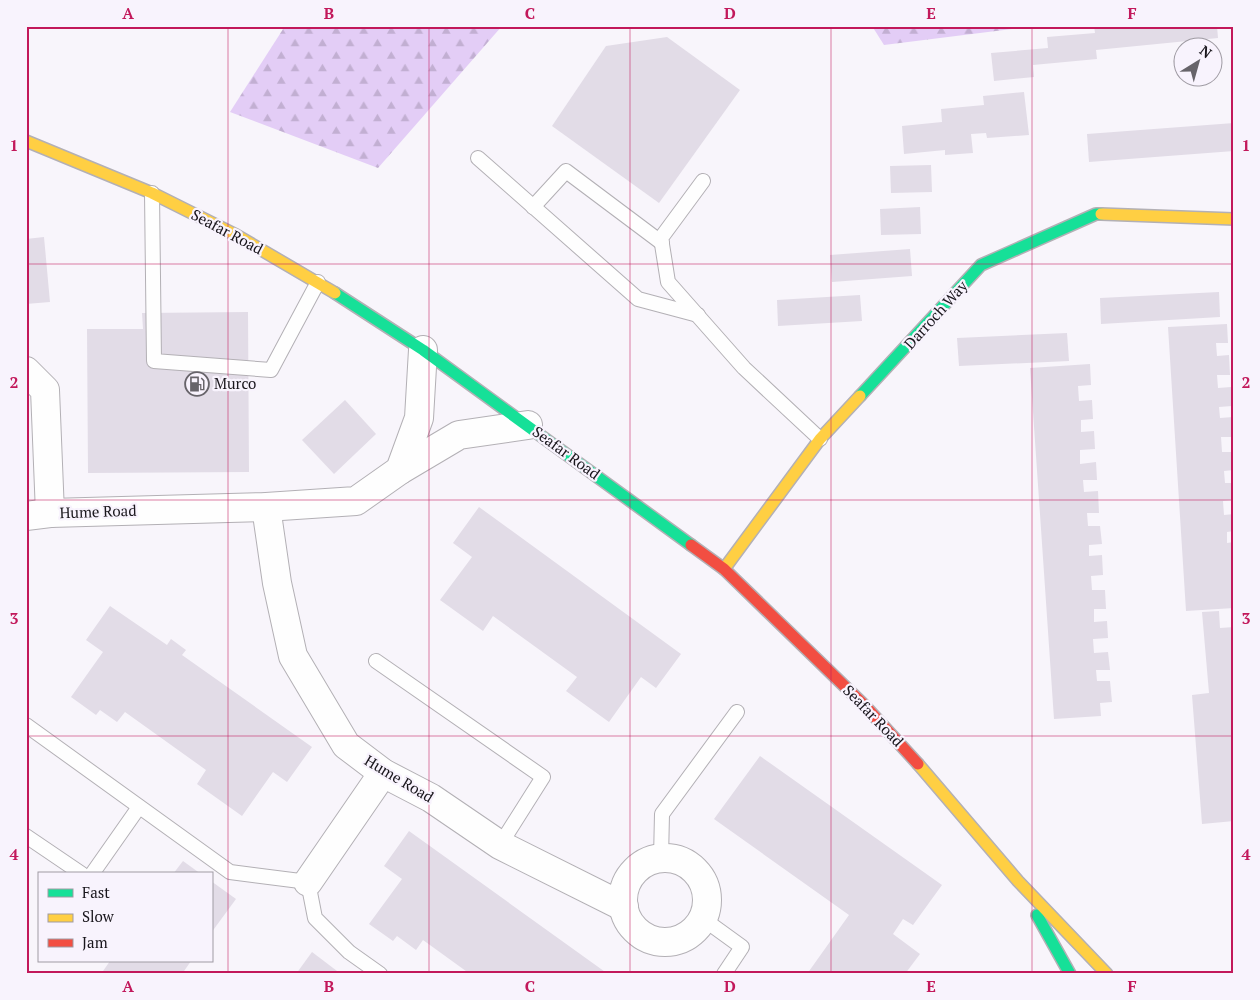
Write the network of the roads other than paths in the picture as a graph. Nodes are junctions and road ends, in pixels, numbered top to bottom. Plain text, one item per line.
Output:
1 (26, 141) edge
2 (478, 158) dead end
3 (703, 181) dead end
4 (152, 193) junction
5 (533, 207) junction
6 (1234, 219) edge
7 (662, 243) junction
8 (318, 282) junction
9 (698, 315) junction
10 (423, 350) junction
11 (26, 372) edge
12 (528, 425) junction
13 (820, 438) junction
14 (400, 470) junction
15 (266, 507) junction
16 (38, 514) edge
17 (724, 569) junction
18 (376, 661) dead end
19 (737, 712) dead end
20 (26, 725) edge
21 (383, 773) junction
22 (139, 807) junction
23 (26, 836) edge
24 (500, 845) junction
25 (660, 858) junction
26 (79, 872) edge
27 (93, 872) edge
28 (1018, 881) junction
29 (308, 882) junction
30 (624, 907) junction
31 (702, 918) junction
32 (380, 974) edge
33 (724, 974) edge
34 (1070, 974) edge
35 (1107, 974) edge

1 - 4 street, Seafar Road
2 - 5 lane
3 - 7 lane
4 - 8 street, Seafar Road
4 - 8 lane
5 - 7 lane
5 - 9 lane
6 - 13 street, Darroch Way
7 - 9 lane
8 - 10 street, Seafar Road
9 - 13 lane
10 - 12 street, Seafar Road
10 - 14 street
11 - 16 street, Hume Road
12 - 14 street, Hume Road
12 - 17 street, Seafar Road
13 - 17 street, Darroch Way
14 - 15 street, Hume Road
15 - 16 street, Hume Road
15 - 21 street, Hume Road
17 - 28 street, Seafar Road
18 - 24 lane
19 - 25 lane
20 - 22 lane
21 - 24 street, Hume Road
21 - 29 street
22 - 27 lane
22 - 29 lane
23 - 26 lane
24 - 30 street, Hume Road
25 - 30 street
25 - 31 street
28 - 34 street, Seafar Road
28 - 35 street, Seafar Road
29 - 32 lane
30 - 31 street
31 - 33 lane

